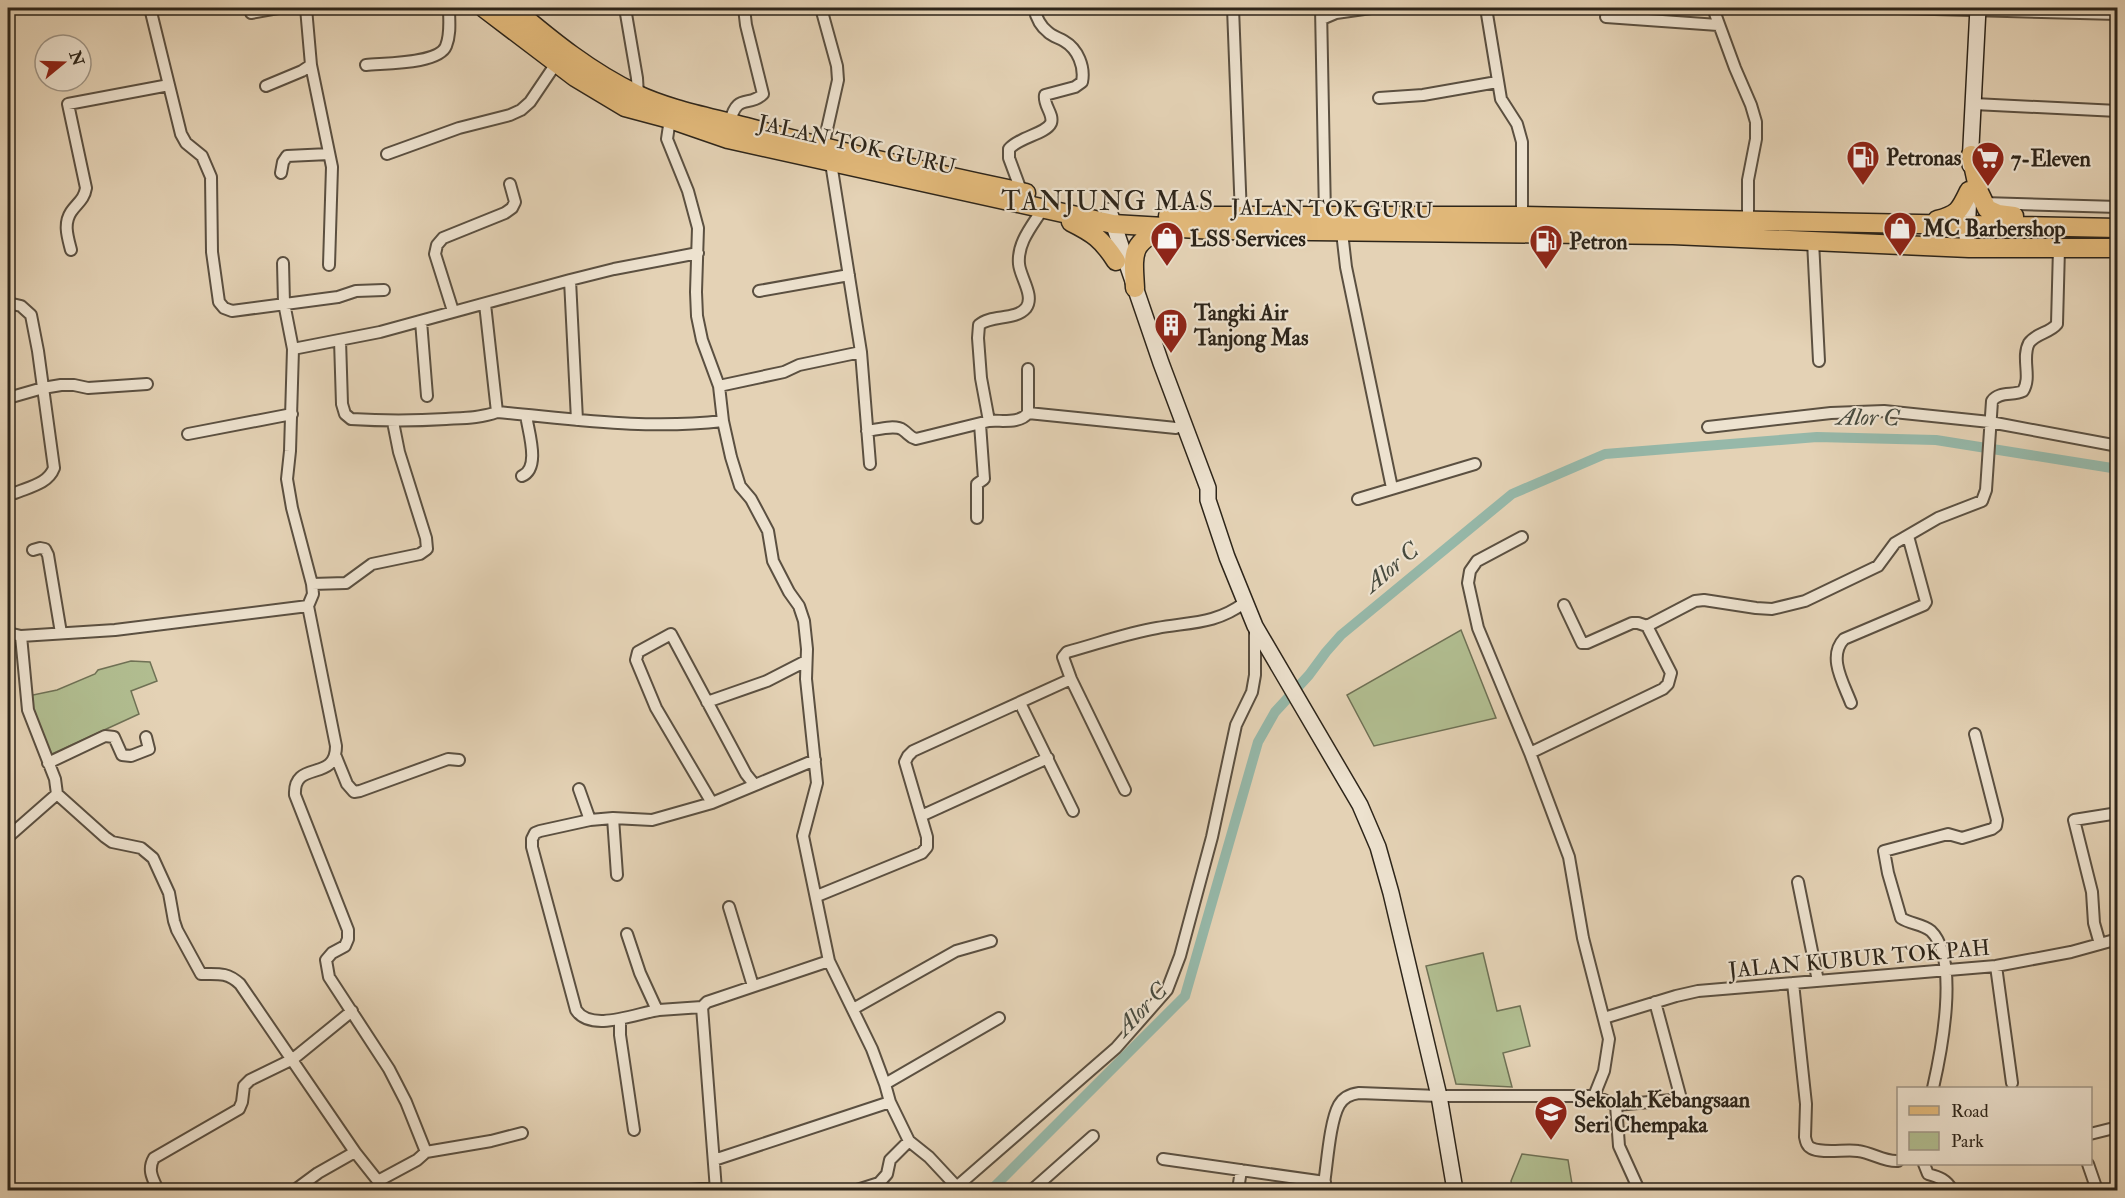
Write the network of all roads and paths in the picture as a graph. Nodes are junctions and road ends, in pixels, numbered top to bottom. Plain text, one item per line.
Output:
1 (150, 8) edge
2 (278, 8) edge
3 (306, 8) edge
4 (449, 8) edge
5 (484, 8) edge
6 (513, 8) edge
7 (744, 8) edge
8 (821, 8) edge
9 (1034, 8) edge
10 (1233, 8) edge
11 (1322, 8) edge
12 (1371, 8) edge
13 (1486, 8) edge
14 (1713, 8) edge
15 (1898, 8) edge
16 (625, 9) edge
17 (1978, 9) edge
18 (2065, 10) edge
19 (252, 13) dead end
20 (2118, 15) edge
21 (1606, 17) dead end
22 (1322, 20) junction
23 (1718, 25) junction
24 (556, 62) junction
25 (311, 65) junction
26 (366, 65) dead end
27 (1497, 82) junction
28 (169, 85) junction
29 (266, 87) dead end
30 (638, 95) junction
31 (1379, 98) dead end
32 (1974, 104) junction
33 (2118, 111) edge
34 (670, 119) junction
35 (730, 122) junction
36 (329, 154) junction
37 (387, 154) dead end
38 (827, 155) junction
39 (1971, 155) joint
40 (281, 173) dead end
41 (510, 184) dead end
42 (1022, 193) junction
43 (1976, 197) junction
44 (2118, 207) edge
45 (1042, 210) junction
46 (1065, 215) junction
47 (1105, 216) junction
48 (1241, 216) junction
49 (1326, 216) junction
50 (1522, 216) junction
51 (1918, 224) junction
52 (2081, 227) junction
53 (1168, 228) junction
54 (2118, 228) edge
55 (1747, 229) junction
56 (1967, 231) junction
57 (1342, 232) junction
58 (2118, 239) edge
59 (1813, 241) junction
60 (2059, 248) junction
61 (2118, 248) edge
62 (71, 250) dead end
63 (698, 253) junction
64 (1116, 261) junction
65 (283, 263) dead end
66 (329, 265) dead end
67 (849, 275) junction
68 (570, 280) junction
69 (1135, 288) junction
70 (384, 290) dead end
71 (759, 291) dead end
72 (8, 303) edge
73 (284, 303) junction
74 (485, 304) junction
75 (453, 311) junction
76 (421, 321) junction
77 (340, 340) junction
78 (293, 349) junction
79 (861, 352) junction
80 (1819, 361) dead end
81 (1028, 369) dead end
82 (147, 384) dead end
83 (719, 386) junction
84 (43, 388) junction
85 (427, 396) dead end
86 (8, 398) edge
87 (497, 412) junction
88 (1028, 413) junction
89 (292, 414) junction
90 (526, 415) junction
91 (577, 420) junction
92 (723, 421) junction
93 (393, 422) junction
94 (985, 422) junction
95 (1990, 426) junction
96 (1708, 427) dead end
97 (1176, 428) junction
98 (867, 431) junction
99 (188, 434) dead end
100 (2118, 446) edge
101 (870, 464) dead end
102 (1474, 464) dead end
103 (522, 476) dead end
104 (1392, 488) junction
105 (15, 493) dead end
106 (1358, 498) dead end
107 (1208, 500) junction
108 (977, 518) dead end
109 (1908, 536) junction
110 (1522, 537) dead end
111 (33, 550) dead end
112 (312, 584) junction
113 (1244, 603) junction
114 (1564, 605) dead end
115 (308, 606) junction
116 (1255, 626) junction
117 (1647, 626) junction
118 (8, 633) edge
119 (61, 633) junction
120 (21, 636) junction
121 (806, 662) junction
122 (1071, 679) junction
123 (707, 702) junction
124 (1020, 703) junction
125 (1851, 704) dead end
126 (1975, 734) dead end
127 (146, 736) dead end
128 (1530, 753) junction
129 (336, 757) junction
130 (1048, 758) junction
131 (815, 759) junction
132 (459, 760) dead end
133 (48, 763) junction
134 (754, 784) junction
135 (579, 789) dead end
136 (1125, 790) dead end
137 (57, 794) junction
138 (712, 803) junction
139 (1073, 811) dead end
140 (2118, 813) edge
141 (921, 816) junction
142 (613, 818) junction
143 (590, 820) junction
144 (8, 837) edge
145 (617, 875) dead end
146 (1798, 882) dead end
147 (817, 896) junction
148 (729, 907) dead end
149 (627, 934) dead end
150 (2118, 939) edge
151 (991, 941) dead end
152 (2100, 944) junction
153 (829, 961) junction
154 (1996, 966) junction
155 (1946, 969) junction
156 (1818, 981) junction
157 (1793, 983) junction
158 (753, 986) junction
159 (1655, 1002) junction
160 (702, 1007) junction
161 (853, 1009) junction
162 (657, 1010) junction
163 (352, 1011) junction
164 (999, 1018) dead end
165 (1604, 1018) junction
166 (620, 1020) junction
167 (293, 1059) junction
168 (2012, 1083) dead end
169 (885, 1084) junction
170 (1933, 1087) edge
171 (1439, 1096) junction
172 (1594, 1096) junction
173 (890, 1102) junction
174 (1616, 1105) junction
175 (2118, 1127) edge
176 (634, 1130) dead end
177 (522, 1133) dead end
178 (2092, 1134) edge
179 (1094, 1136) dead end
180 (909, 1141) junction
181 (355, 1152) junction
182 (426, 1152) junction
183 (1162, 1159) dead end
184 (714, 1160) junction
185 (1897, 1161) edge
186 (1924, 1165) edge
187 (2088, 1165) edge
188 (1241, 1170) junction
189 (380, 1186) edge
190 (1324, 1186) edge
191 (716, 1189) edge
192 (955, 1189) edge
193 (158, 1191) edge
194 (295, 1191) edge
195 (688, 1191) edge
196 (857, 1191) edge
197 (1032, 1191) edge
198 (1238, 1191) edge
199 (1455, 1191) edge
200 (1639, 1191) edge
201 (1953, 1191) edge
202 (2097, 1191) edge

1 - 28 street
2 - 19 street
3 - 25 street
4 - 26 street
5 - 24 main road, JALAN TOK GURU
6 - 30 main road, JALAN TOK GURU
7 - 35 street
8 - 38 street
9 - 42 street
10 - 48 street
11 - 22 street
12 - 22 street
13 - 27 street
14 - 23 street
15 - 17 street
16 - 30 street
17 - 18 street
17 - 32 main road
18 - 20 street
21 - 23 street
22 - 49 street
23 - 55 street
24 - 34 main road, JALAN TOK GURU
24 - 37 street
25 - 29 street
25 - 36 street
27 - 31 street
27 - 50 street
28 - 62 street
28 - 73 street
30 - 35 main road, JALAN TOK GURU
32 - 33 street
32 - 39 main road
34 - 38 main road, JALAN TOK GURU
34 - 63 street
35 - 38 main road, JALAN TOK GURU
36 - 40 street
36 - 66 street
38 - 42 main road, JALAN TOK GURU
38 - 45 main road, JALAN TOK GURU
38 - 67 street
39 - 43 main road
41 - 75 street
42 - 47 main road, JALAN TOK GURU
43 - 44 street
43 - 51 main road
43 - 52 main road
43 - 56 main road
45 - 46 main road, JALAN TOK GURU
45 - 94 street
46 - 47 main road, JALAN TOK GURU
46 - 64 main road
47 - 48 main road, JALAN TOK GURU
47 - 53 main road, JALAN TOK GURU
47 - 64 main road
47 - 69 main road
48 - 49 main road, JALAN TOK GURU
49 - 50 main road, JALAN TOK GURU
50 - 55 main road, JALAN TOK GURU
51 - 55 main road, JALAN TOK GURU
51 - 56 main road, JALAN TOK GURU
52 - 54 main road, JALAN TOK GURU
52 - 56 main road, JALAN TOK GURU
53 - 57 main road, JALAN TOK GURU
53 - 69 main road
55 - 56 main road
55 - 57 main road, JALAN TOK GURU
55 - 59 main road, JALAN TOK GURU
56 - 58 main road
57 - 104 street
59 - 60 main road, JALAN TOK GURU
59 - 80 street
60 - 61 main road, JALAN TOK GURU
60 - 95 street
63 - 68 street
63 - 83 street
64 - 97 main road
65 - 73 street
67 - 71 street
67 - 79 street
68 - 74 street
68 - 91 street
69 - 107 main road
70 - 73 street
72 - 84 street
73 - 78 street
74 - 75 street
74 - 87 street
75 - 76 street
76 - 77 street
76 - 85 street
77 - 78 street
77 - 93 street
78 - 89 street
79 - 83 street
79 - 98 street
81 - 88 street
82 - 84 street
83 - 92 street
84 - 86 street
84 - 105 street
87 - 90 street
87 - 93 street
88 - 94 street
88 - 97 street
89 - 99 street
89 - 112 street
90 - 91 street
90 - 103 street
91 - 92 street
92 - 121 street
93 - 112 street
94 - 98 street
94 - 108 street
95 - 96 street
95 - 100 street
95 - 109 street
97 - 107 main road
98 - 101 street
102 - 104 street
104 - 106 street
107 - 113 main road
109 - 117 street
109 - 125 street
110 - 128 street
111 - 119 street
112 - 115 street
113 - 116 main road
113 - 122 street
114 - 117 street
115 - 119 street
115 - 129 street
116 - 171 main road
116 - 192 street
117 - 128 street
118 - 120 street
119 - 120 street
120 - 133 street
121 - 123 street
121 - 131 street
122 - 124 street
122 - 136 street
123 - 134 street
123 - 138 street
124 - 130 street
124 - 141 street
126 - 155 street
127 - 133 street
128 - 165 street
129 - 132 street
129 - 163 street
130 - 139 street
130 - 141 street
131 - 134 street
131 - 147 street
133 - 137 street
134 - 138 street
135 - 143 street
137 - 144 street
137 - 167 street
138 - 142 street
140 - 152 street
141 - 147 street
142 - 143 street
142 - 145 street
143 - 166 street
146 - 156 street
147 - 153 street
148 - 158 street
149 - 162 street
150 - 152 street, JALAN KUBUR TOK PAH
151 - 161 street
152 - 154 street, JALAN KUBUR TOK PAH
153 - 158 street
153 - 161 street
154 - 155 street, JALAN KUBUR TOK PAH
154 - 168 street
155 - 156 street, JALAN KUBUR TOK PAH
155 - 170 street
156 - 157 street, JALAN KUBUR TOK PAH
157 - 159 street, JALAN KUBUR TOK PAH
157 - 185 street
158 - 160 street
159 - 165 street, JALAN KUBUR TOK PAH
159 - 174 street
160 - 162 street
160 - 184 street
161 - 169 street
162 - 166 street
163 - 167 street
163 - 182 street
164 - 169 street
165 - 172 street
166 - 176 street
167 - 181 street
167 - 193 street
169 - 173 street
171 - 172 street
171 - 190 street
171 - 199 main road
172 - 174 street
173 - 180 street
173 - 184 street
174 - 200 street
175 - 178 street
177 - 182 street
179 - 197 street
180 - 192 street
180 - 196 street
181 - 189 street
181 - 194 street
182 - 189 street
183 - 188 street
184 - 191 street
186 - 201 street
187 - 202 street
188 - 190 street
188 - 198 street
191 - 195 street

